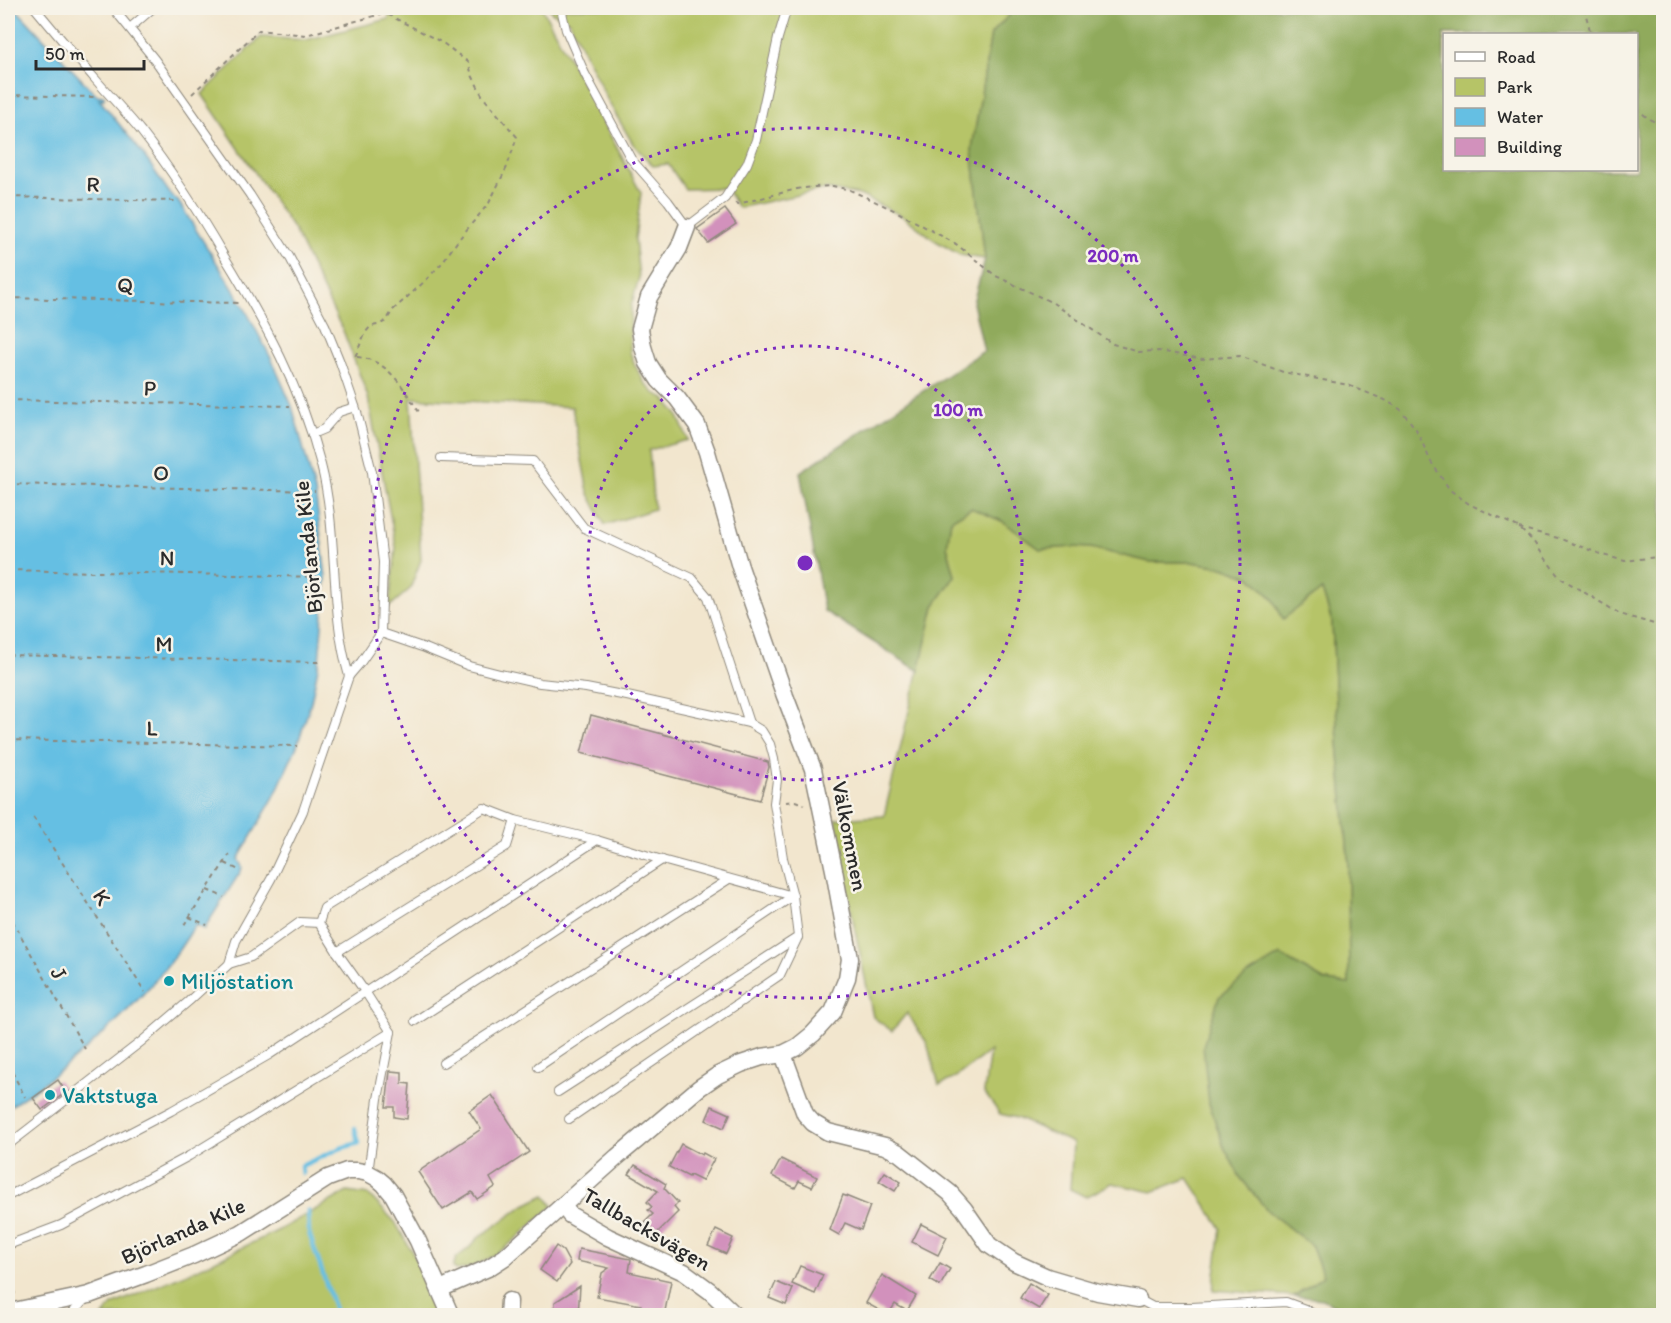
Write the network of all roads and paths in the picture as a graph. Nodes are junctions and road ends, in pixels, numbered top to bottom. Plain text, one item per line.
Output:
1 (34, 8) edge
2 (113, 8) edge
3 (153, 8) edge
4 (561, 8) edge
5 (787, 8) edge
6 (1584, 8) edge
7 (130, 28) junction
8 (1591, 33) edge
9 (8, 95) edge
10 (104, 97) dead end
11 (184, 102) junction
12 (1638, 110) edge
13 (1664, 126) edge
14 (8, 197) edge
15 (725, 198) junction
16 (178, 201) dead end
17 (687, 227) junction
18 (8, 298) edge
19 (242, 303) dead end
20 (355, 357) junction
21 (340, 362) junction
22 (8, 400) edge
23 (292, 406) dead end
24 (355, 407) junction
25 (419, 412) dead end
26 (312, 434) junction
27 (441, 458) dead end
28 (8, 484) edge
29 (315, 491) dead end
30 (1518, 527) junction
31 (1664, 556) edge
32 (8, 570) edge
33 (326, 577) dead end
34 (1664, 627) edge
35 (381, 633) junction
36 (8, 655) edge
37 (319, 662) dead end
38 (349, 676) junction
39 (749, 723) junction
40 (8, 740) edge
41 (297, 747) dead end
42 (820, 799) junction
43 (774, 803) junction
44 (33, 817) dead end
45 (514, 820) junction
46 (597, 840) junction
47 (230, 854) dead end
48 (662, 860) junction
49 (225, 863) junction
50 (241, 871) dead end
51 (729, 879) junction
52 (207, 890) junction
53 (793, 896) junction
54 (224, 897) dead end
55 (8, 913) edge
56 (189, 917) junction
57 (319, 923) junction
58 (184, 925) dead end
59 (207, 925) dead end
60 (798, 937) junction
61 (337, 952) junction
62 (229, 964) junction
63 (145, 992) dead end
64 (366, 993) junction
65 (415, 1021) dead end
66 (391, 1032) junction
67 (85, 1049) dead end
68 (783, 1054) junction
69 (442, 1063) dead end
70 (8, 1064) edge
71 (538, 1066) dead end
72 (558, 1092) dead end
73 (25, 1097) dead end
74 (569, 1119) dead end
75 (8, 1145) edge
76 (368, 1173) junction
77 (8, 1196) edge
78 (563, 1206) junction
79 (8, 1245) edge
80 (8, 1275) edge
81 (440, 1289) junction
82 (89, 1294) junction
83 (1138, 1299) joint
84 (13, 1308) edge
85 (70, 1316) edge
86 (451, 1316) edge
87 (736, 1316) edge
88 (1316, 1316) edge

1 - 26 lane, Björlanda Kile
2 - 7 lane
3 - 7 lane
4 - 17 lane
5 - 15 lane
6 - 8 path
7 - 11 lane
9 - 10 path
11 - 20 path
11 - 21 lane
12 - 13 path
14 - 16 path, R
15 - 17 lane
15 - 30 path
17 - 42 street, Välkommen
18 - 19 path, Q
20 - 21 path
20 - 25 path
21 - 24 lane
22 - 23 path, P
24 - 26 lane
24 - 35 lane
26 - 38 lane, Björlanda Kile
27 - 39 lane
28 - 29 path, O
30 - 31 path
30 - 34 path
32 - 33 path, N
35 - 38 lane
35 - 39 lane
36 - 37 path, M
38 - 62 lane
39 - 43 lane
40 - 41 path, L
42 - 43 path
42 - 68 street, Välkommen
43 - 53 lane
44 - 63 path, K
45 - 46 lane
45 - 57 lane
45 - 61 lane
46 - 48 lane
46 - 64 lane
47 - 49 path
48 - 51 lane
48 - 65 lane
49 - 50 path
49 - 52 path
51 - 53 lane
51 - 69 lane
52 - 54 path
52 - 56 path
53 - 60 lane
53 - 71 lane
55 - 67 path, J
56 - 58 path
56 - 59 path
57 - 61 lane
57 - 62 lane
60 - 72 lane
60 - 74 lane
61 - 64 lane
62 - 75 lane
64 - 66 lane
64 - 77 lane
66 - 76 lane
66 - 79 lane
68 - 78 street, Välkommen
68 - 83 street
70 - 73 path
76 - 81 street
76 - 82 street, Björlanda Kile
78 - 81 street, Välkommen
78 - 87 street, Tallbacksvägen
80 - 84 path
81 - 86 street
82 - 84 street, Björlanda Kile
82 - 85 lane
83 - 88 lane

